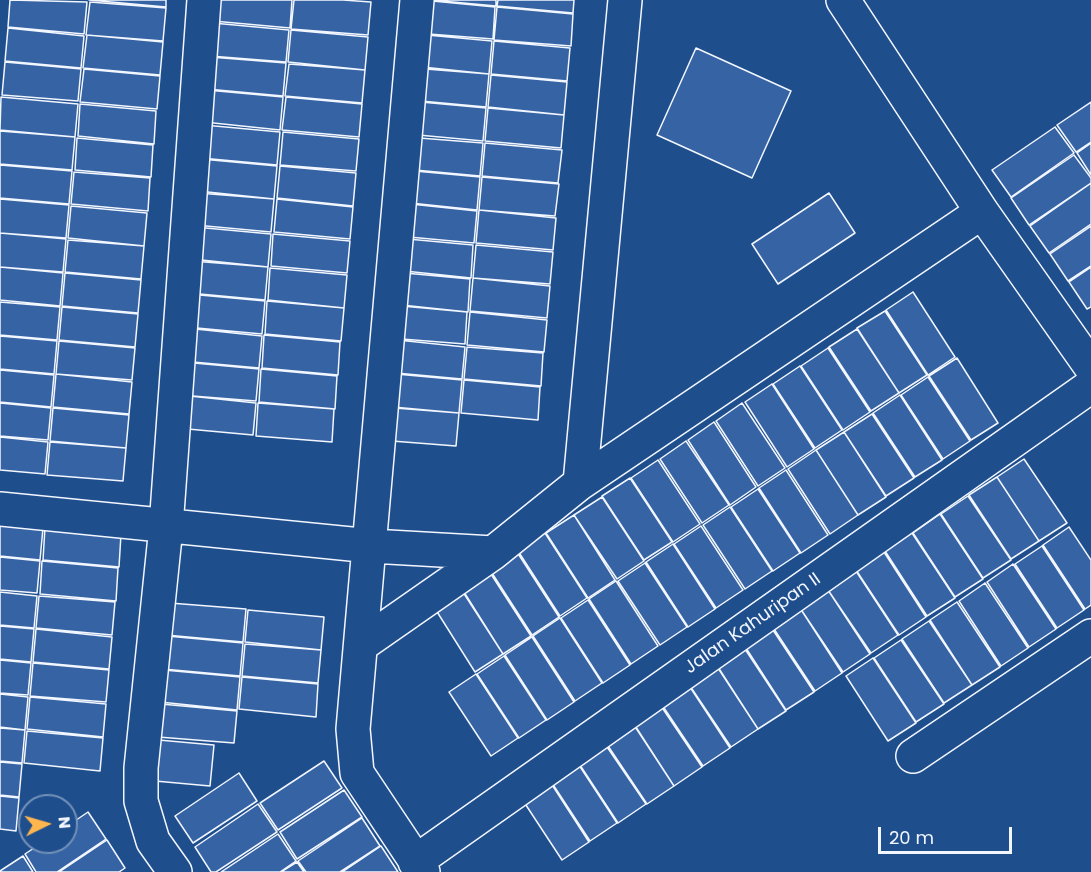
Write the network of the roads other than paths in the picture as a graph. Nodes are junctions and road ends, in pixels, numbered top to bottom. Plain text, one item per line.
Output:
1 (204, 0) edge
2 (417, 0) edge
3 (625, 0) edge
4 (843, 0) edge
5 (982, 212) junction
6 (1091, 367) edge
7 (1091, 386) edge
8 (580, 483) junction
9 (0, 509) edge
10 (166, 526) junction
11 (371, 546) junction
12 (493, 553) junction
13 (1091, 636) edge
14 (361, 645) junction
15 (913, 756) dead end
16 (419, 867) edge
17 (175, 872) edge

1 - 10 street
2 - 11 street
3 - 8 street
4 - 5 street
5 - 6 street
5 - 8 street
7 - 16 street, Jalan Kahuripan II
8 - 12 street
9 - 10 street
10 - 11 street
10 - 17 street
11 - 12 street
11 - 14 street
12 - 14 street
13 - 15 street
14 - 16 street

